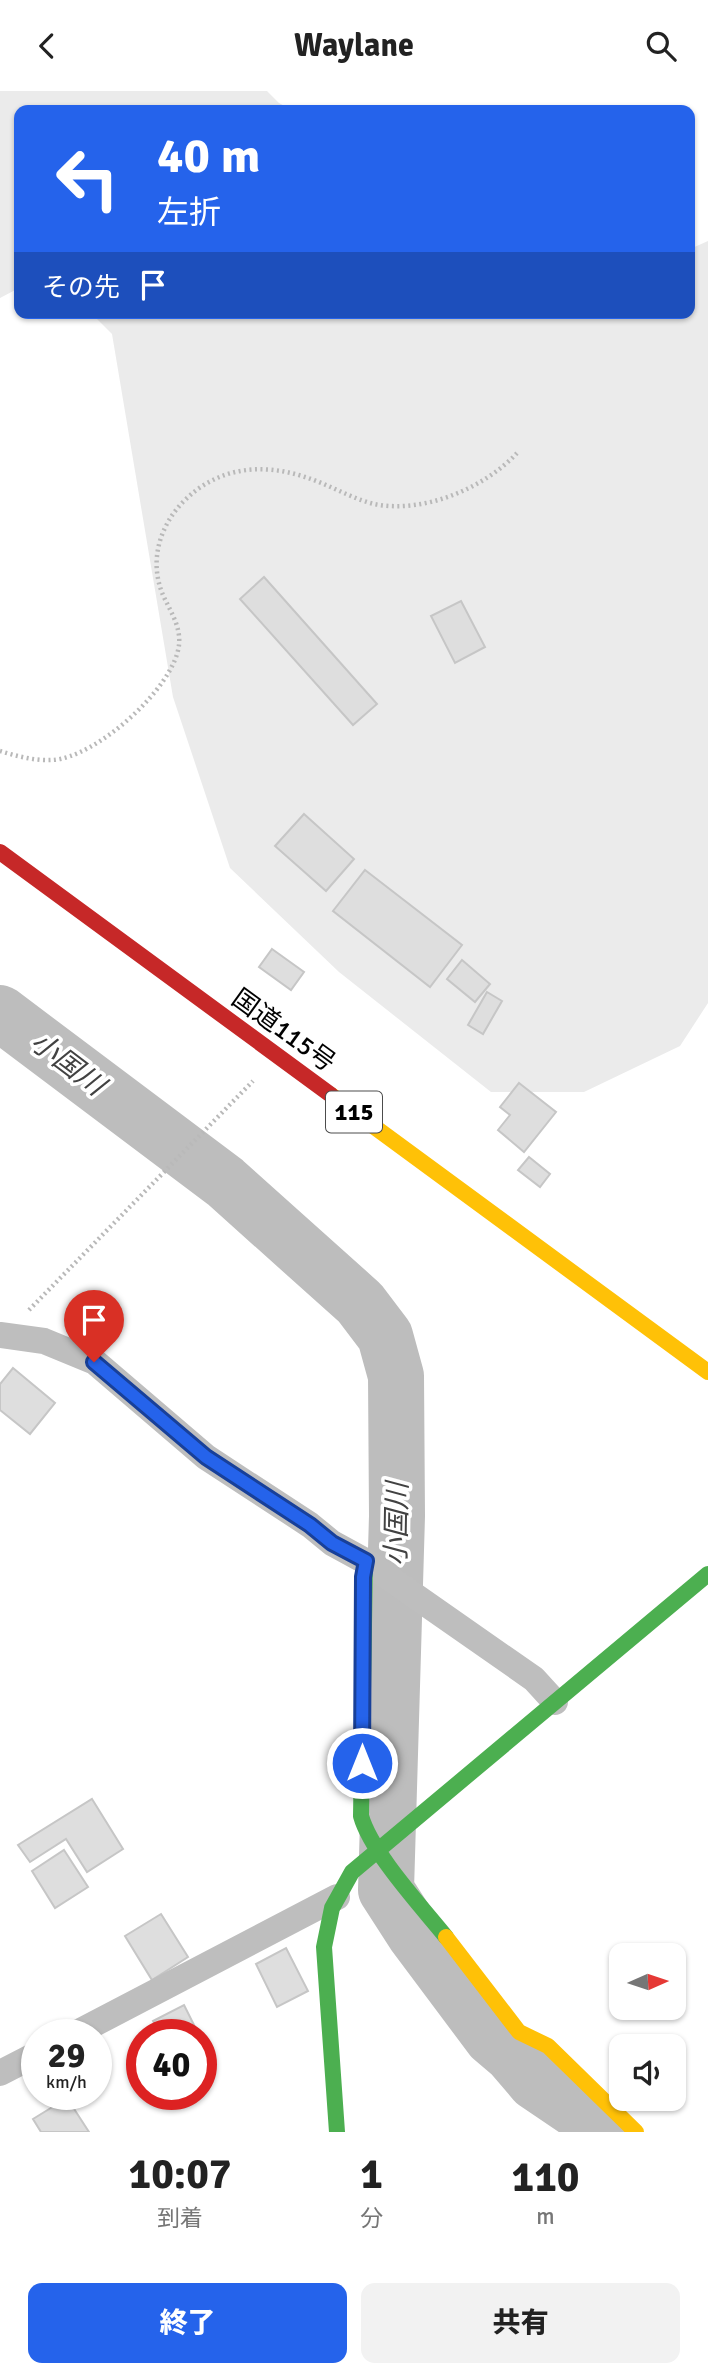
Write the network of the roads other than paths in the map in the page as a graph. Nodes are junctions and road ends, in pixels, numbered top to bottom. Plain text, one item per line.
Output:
1 (0, 852) edge
2 (0, 1335) edge
3 (708, 1372) edge
4 (366, 1561) junction
5 (708, 1574) edge
6 (555, 1702) junction
7 (377, 1850) junction
8 (337, 1897) junction
9 (104, 2019) edge
10 (21, 2062) edge
11 (0, 2073) edge
12 (337, 2132) edge
13 (636, 2132) edge

1 - 3 main road, 国道115号 / 115
2 - 4 street
4 - 6 street
4 - 7 main road
5 - 6 main road
6 - 7 main road
7 - 8 main road
7 - 13 main road
8 - 9 street
8 - 12 main road
10 - 11 street

